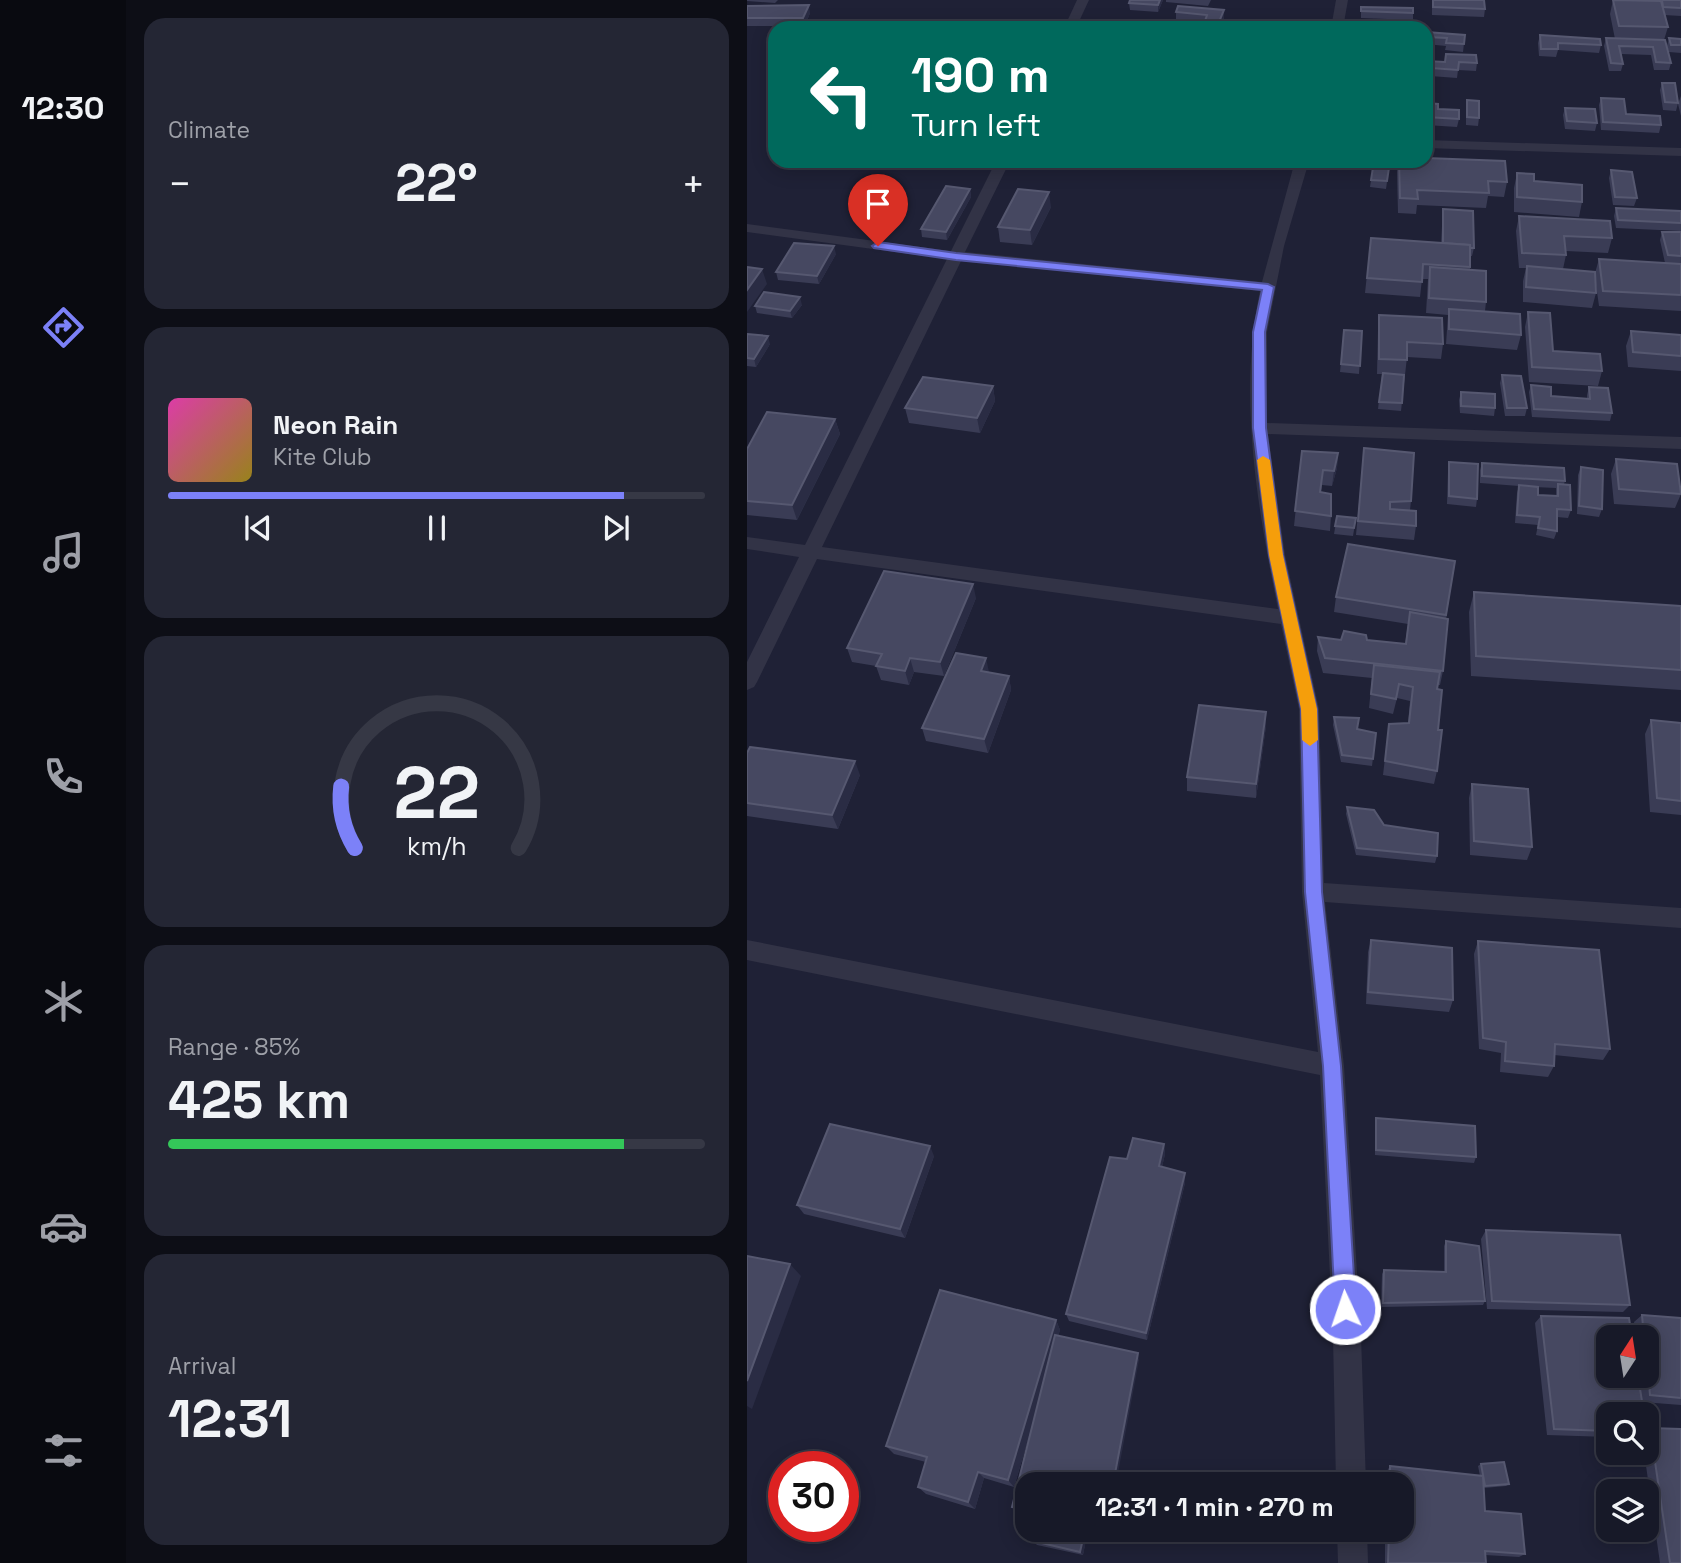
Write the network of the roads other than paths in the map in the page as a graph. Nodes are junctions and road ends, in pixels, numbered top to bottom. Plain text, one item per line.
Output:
1 (1083, 0) edge
2 (1342, 0) edge
3 (1073, 21) edge
4 (1338, 21) edge
5 (1433, 144) edge
6 (1681, 152) edge
7 (1000, 168) edge
8 (1300, 168) edge
9 (747, 228) edge
10 (956, 256) junction
11 (1268, 287) junction
12 (1259, 428) junction
13 (1681, 443) edge
14 (747, 543) edge
15 (810, 553) junction
16 (1290, 618) junction
17 (747, 682) edge
18 (1313, 892) junction
19 (1681, 918) edge
20 (747, 950) edge
21 (1332, 1066) junction
22 (1351, 1472) edge
23 (1352, 1542) edge
24 (1353, 1563) edge

1 - 3 street
2 - 4 street
5 - 6 street
7 - 10 street
8 - 11 street
9 - 10 street
10 - 11 street
10 - 15 street
11 - 12 street
12 - 13 street
12 - 16 street
14 - 15 street
15 - 16 street
15 - 17 street
16 - 18 street
18 - 19 street
18 - 21 street
20 - 21 street
21 - 22 street
23 - 24 street

